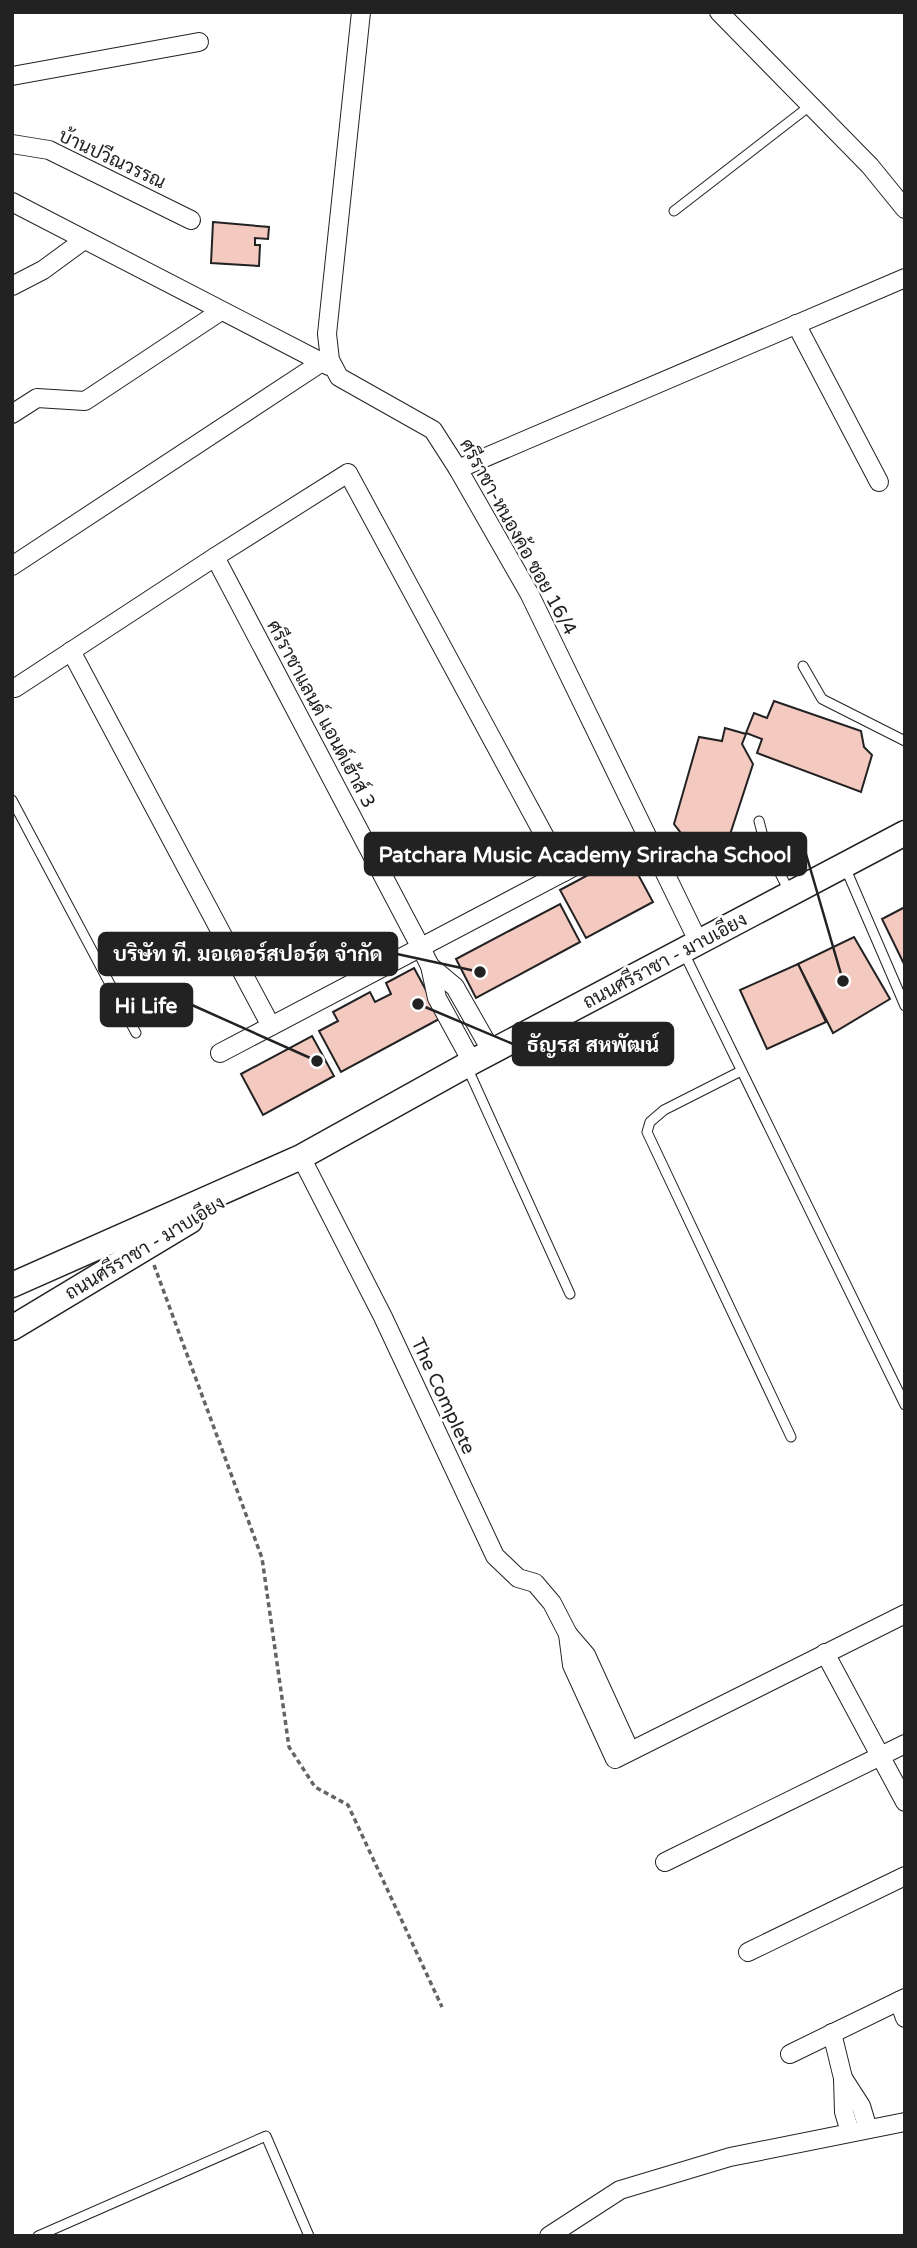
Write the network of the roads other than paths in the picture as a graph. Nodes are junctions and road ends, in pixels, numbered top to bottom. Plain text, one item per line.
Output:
1 (361, 12) edge
2 (719, 12) edge
3 (199, 43) dead end
4 (12, 76) edge
5 (811, 104) junction
6 (12, 144) edge
7 (12, 202) edge
8 (905, 209) edge
9 (674, 211) dead end
10 (191, 220) dead end
11 (85, 240) junction
12 (905, 278) edge
13 (12, 286) edge
14 (221, 311) junction
15 (796, 324) junction
16 (329, 366) junction
17 (12, 414) edge
18 (458, 468) junction
19 (879, 482) dead end
20 (215, 557) junction
21 (12, 566) edge
22 (71, 651) junction
23 (803, 666) dead end
24 (15, 688) dead end
25 (905, 741) edge
26 (12, 800) edge
27 (760, 821) dead end
28 (905, 833) edge
29 (617, 844) dead end
30 (844, 866) junction
31 (564, 872) junction
32 (791, 894) junction
33 (691, 947) junction
34 (421, 948) junction
35 (905, 1006) edge
36 (271, 1026) junction
37 (136, 1033) dead end
38 (220, 1053) dead end
39 (477, 1060) junction
40 (741, 1071) junction
41 (301, 1157) junction
42 (278, 1168) junction
43 (12, 1285) edge
44 (570, 1294) dead end
45 (12, 1328) edge
46 (905, 1405) edge
47 (791, 1437) dead end
48 (905, 1614) edge
49 (825, 1653) junction
50 (905, 1744) edge
51 (880, 1756) junction
52 (905, 1802) edge
53 (665, 1862) dead end
54 (905, 1876) edge
55 (748, 1952) dead end
56 (902, 1999) edge
57 (905, 2018) edge
58 (832, 2033) junction
59 (790, 2054) dead end
60 (843, 2078) junction
61 (905, 2122) edge
62 (868, 2129) junction
63 (850, 2132) junction
64 (38, 2236) edge
65 (309, 2236) edge
66 (550, 2236) edge

1 - 16 street
2 - 5 street
3 - 4 street
5 - 8 street
5 - 9 lane
6 - 10 street, บ้านปวีณวรรณ
7 - 11 street, ศรีราชา-หนองค้อ ซอย 16/4
11 - 13 street
11 - 14 street, ศรีราชา-หนองค้อ ซอย 16/4
12 - 15 street
14 - 16 street, ศรีราชา-หนองค้อ ซอย 16/4
14 - 17 street
15 - 18 street
15 - 19 street
16 - 18 street, ศรีราชา-หนองค้อ ซอย 16/4
16 - 21 street
18 - 33 street, ศรีราชา-หนองค้อ ซอย 16/4
20 - 22 street
20 - 31 street
20 - 34 street, ศรีราชาแลนด์ แอนด์เฮ้าส์ 3
22 - 24 street
22 - 36 street
23 - 25 lane
26 - 37 lane
27 - 32 lane
28 - 30 main road, ถนนศรีราชา - มาบเอียง
29 - 31 street
30 - 32 main road, ถนนศรีราชา - มาบเอียง
30 - 35 lane
31 - 34 street
32 - 33 main road, ถนนศรีราชา - มาบเอียง
33 - 39 main road, ถนนศรีราชา - มาบเอียง
33 - 40 lane
34 - 36 street
34 - 39 street, ศรีราชาแลนด์ แอนด์เฮ้าส์ 3
36 - 38 street
39 - 41 main road, ถนนศรีราชา - มาบเอียง
39 - 44 lane
40 - 46 lane
40 - 47 lane
41 - 42 main road, ถนนศรีราชา - มาบเอียง
41 - 49 street, The Complete
42 - 43 main road, ถนนศรีราชา - มาบเอียง
42 - 45 main road, ถนนศรีราชา - มาบเอียง
48 - 49 street, The Complete
49 - 51 street
50 - 51 street
51 - 52 street
51 - 53 street
54 - 55 street
56 - 57 street
56 - 58 street
58 - 59 street
58 - 60 street
60 - 62 street
60 - 63 street
61 - 62 street
62 - 63 street
63 - 66 street
64 - 65 lane

